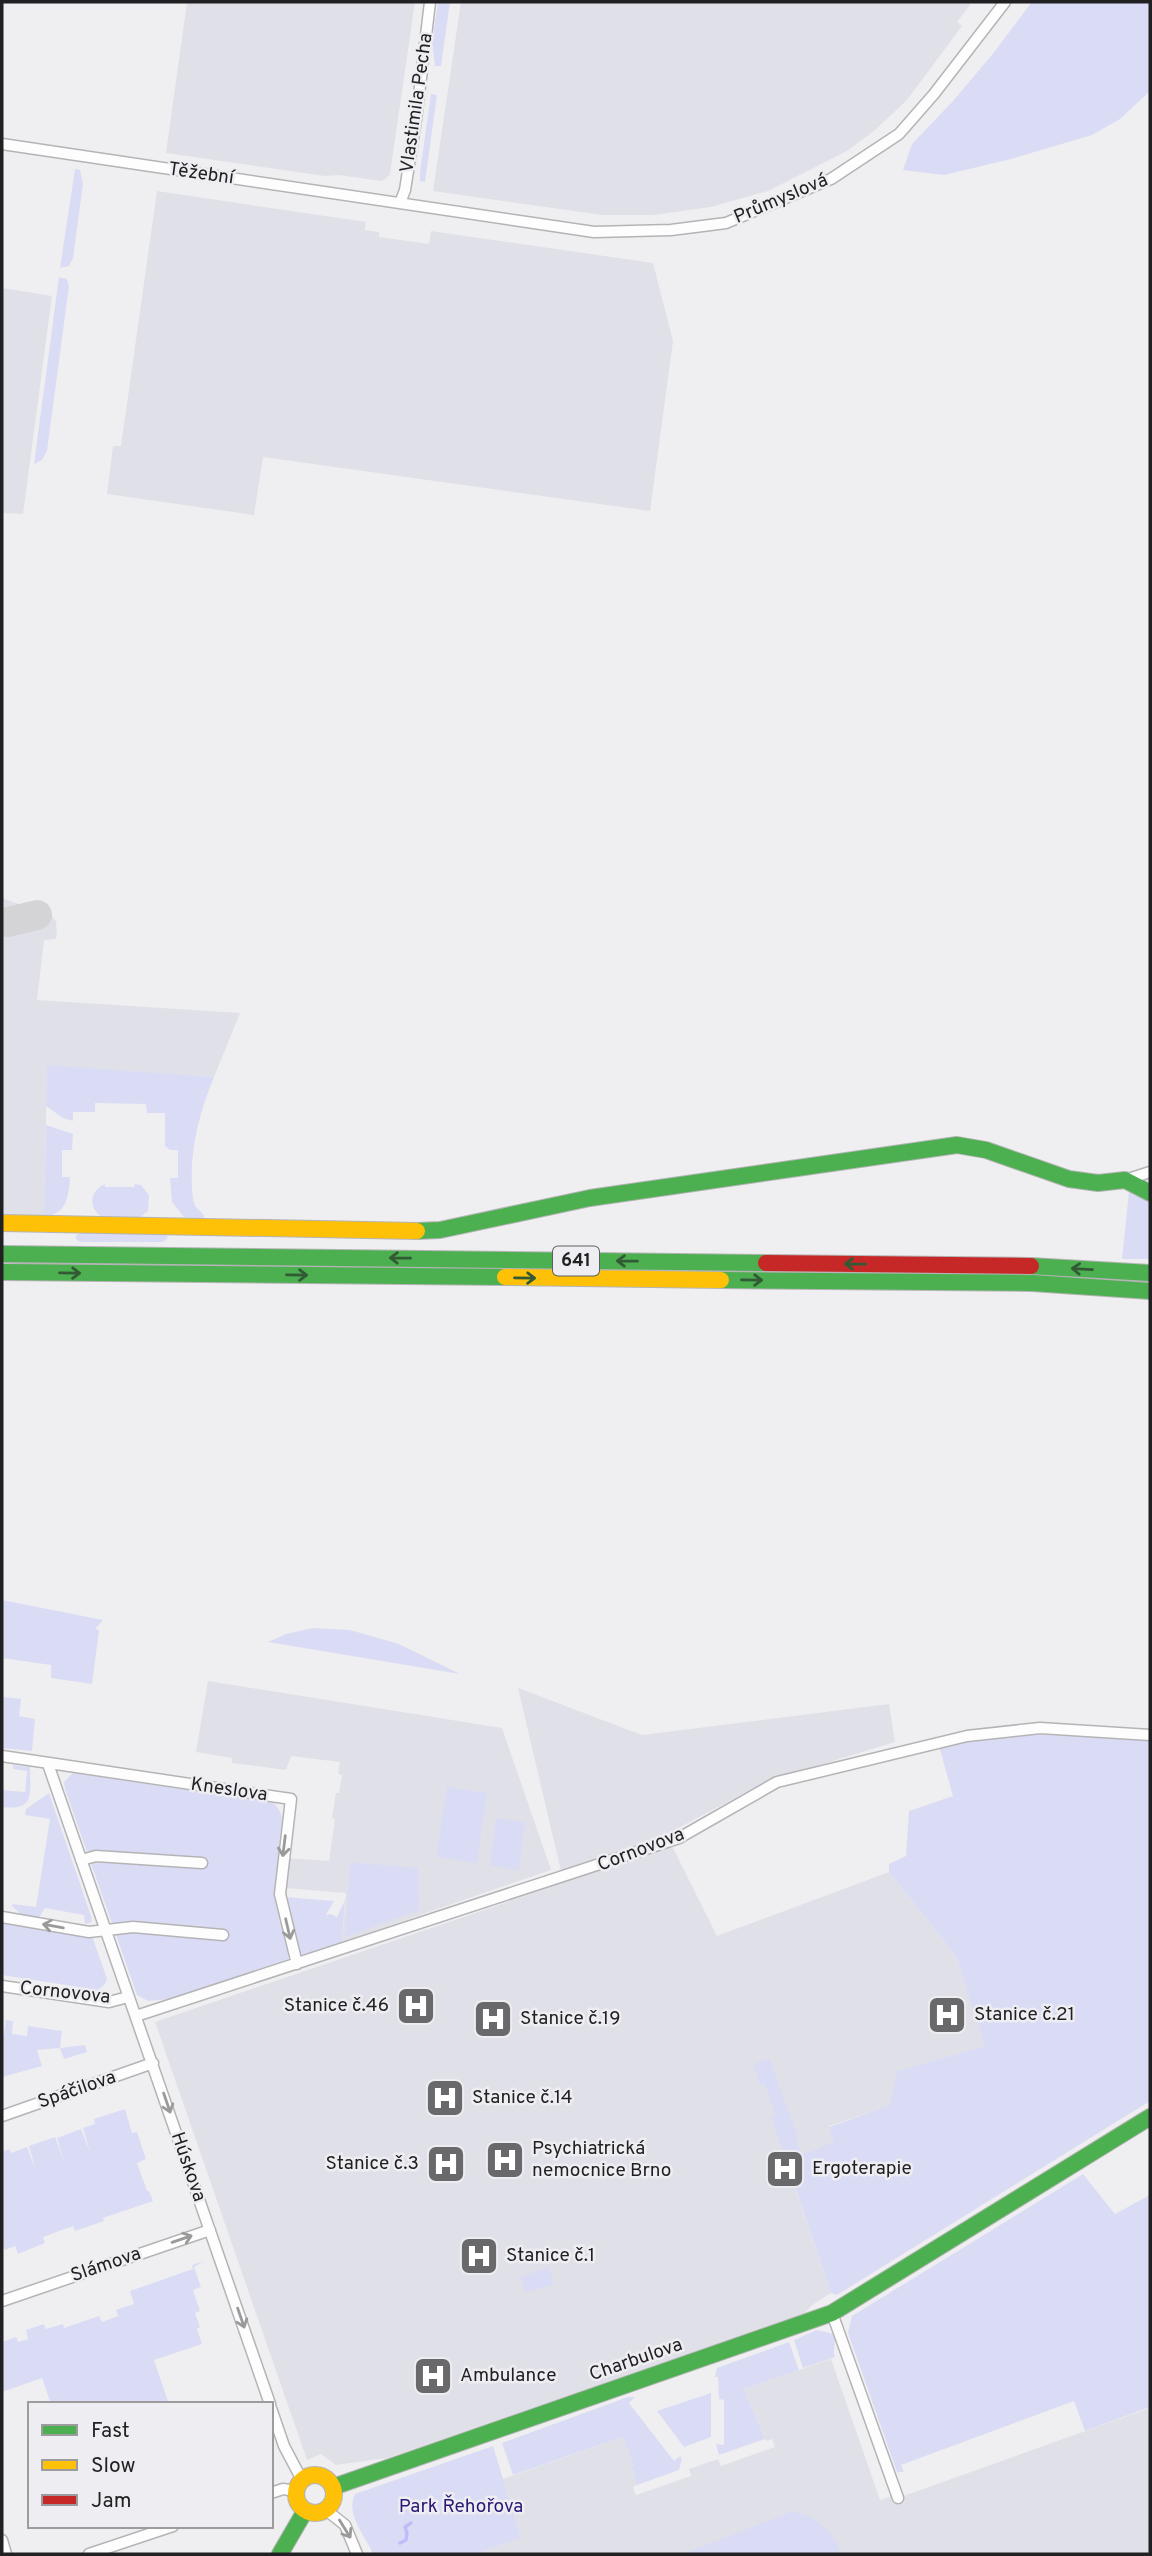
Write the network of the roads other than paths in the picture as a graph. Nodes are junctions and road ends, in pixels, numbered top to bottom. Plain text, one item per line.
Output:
1 (430, 2) edge
2 (1005, 2) edge
3 (2, 144) edge
4 (400, 203) junction
5 (1150, 1172) edge
6 (1125, 1180) junction
7 (1150, 1194) edge
8 (2, 1223) edge
9 (2, 1254) edge
10 (2, 1272) edge
11 (1150, 1273) edge
12 (1150, 1291) edge
13 (1150, 1735) edge
14 (2, 1756) edge
15 (48, 1764) junction
16 (81, 1860) junction
17 (202, 1863) dead end
18 (2, 1917) edge
19 (105, 1930) junction
20 (223, 1934) dead end
21 (297, 1964) junction
22 (2, 1986) edge
23 (128, 1997) junction
24 (136, 2016) junction
25 (153, 2063) junction
26 (2, 2116) edge
27 (1150, 2117) edge
28 (210, 2230) junction
29 (2, 2301) edge
30 (832, 2313) junction
31 (270, 2402) edge
32 (273, 2412) edge
33 (299, 2485) junction
34 (333, 2487) junction
35 (273, 2492) edge
36 (898, 2498) dead end
37 (326, 2510) junction
38 (305, 2511) junction
39 (167, 2528) edge
40 (2, 2540) edge
41 (6, 2554) edge
42 (89, 2554) edge
43 (280, 2554) edge
44 (357, 2554) edge

1 - 4 street, Vlastimila Pecha
2 - 4 street, Průmyslová
3 - 4 street, Těžební
5 - 6 street
6 - 7 main road
6 - 8 main road
11 -> 9 main road, 641
10 -> 12 main road, 641
13 - 21 street, Cornovova
14 - 15 street, Kneslova
15 - 16 street, Húskova
15 -> 21 street, Kneslova
16 - 17 street
16 - 19 street, Húskova
19 -> 18 street
19 - 20 street
19 - 23 street, Húskova
21 - 24 street, Cornovova
22 - 23 street, Cornovova
23 - 24 street, Húskova
24 - 25 street, Húskova
25 - 26 street, Spáčilova
25 -> 28 street, Húskova
27 - 30 main road, Charbulova
29 -> 28 street, Slámova
28 -> 31 street, Húskova
30 - 34 main road, Charbulova
30 - 36 street
32 - 33 street, Húskova
33 - 34 main road
33 - 35 street
33 - 38 main road
34 - 37 main road
37 - 38 main road
37 -> 44 street
38 - 43 main road
39 - 42 street
40 - 41 street

